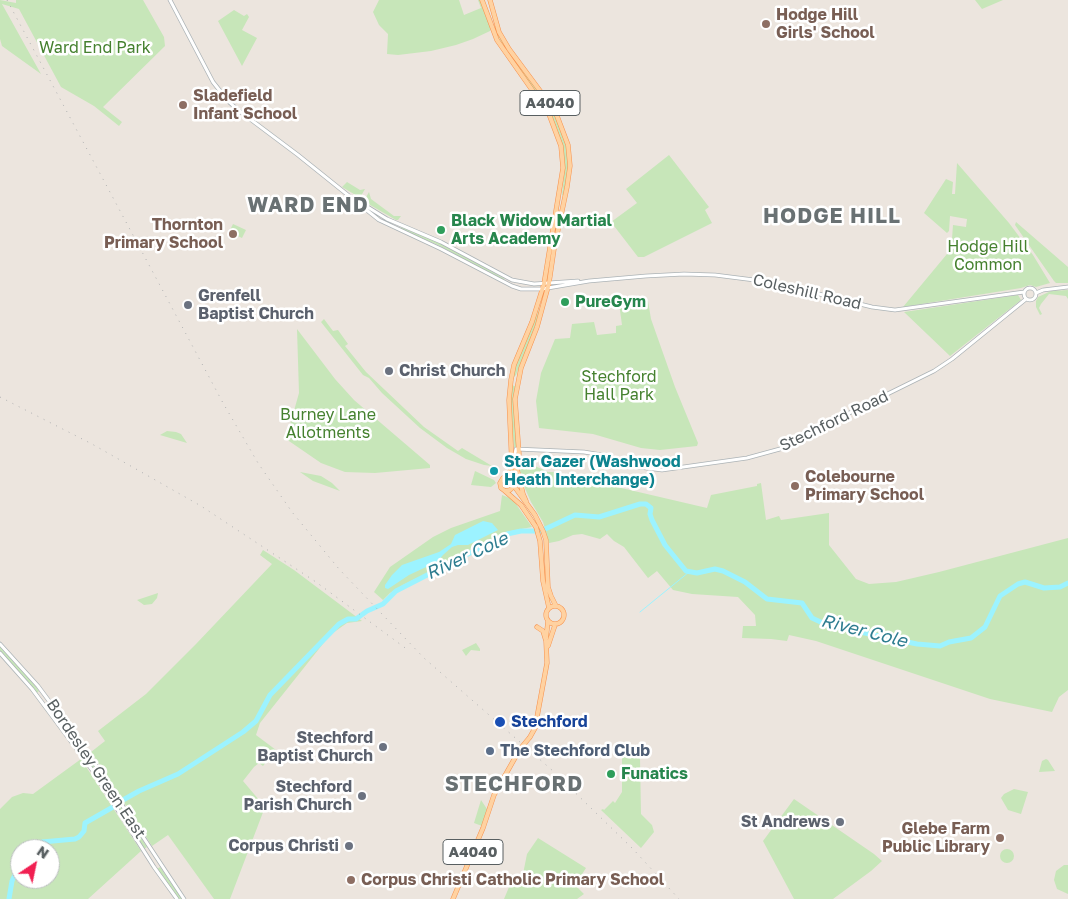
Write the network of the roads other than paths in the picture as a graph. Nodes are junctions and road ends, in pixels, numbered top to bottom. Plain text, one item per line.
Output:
1 (170, 0) edge
2 (482, 0) edge
3 (490, 0) edge
4 (348, 195) junction
5 (559, 199) junction
6 (565, 200) junction
7 (398, 224) junction
8 (397, 230) junction
9 (544, 284) junction
10 (548, 286) junction
11 (1068, 287) edge
12 (542, 289) junction
13 (1024, 292) junction
14 (1036, 293) junction
15 (1026, 299) junction
16 (511, 380) junction
17 (517, 381) junction
18 (519, 450) junction
19 (514, 467) junction
20 (507, 477) junction
21 (514, 484) junction
22 (505, 491) junction
23 (528, 505) junction
24 (542, 536) junction
25 (556, 606) junction
26 (549, 608) junction
27 (548, 622) junction
28 (555, 625) junction
29 (537, 628) dead end
30 (546, 641) junction
31 (0, 644) edge
32 (548, 648) junction
33 (0, 653) edge
34 (177, 899) edge
35 (184, 899) edge
36 (453, 899) edge

1 - 4 main road
2 - 5 main road, A4040
3 - 6 main road, A4040
4 - 7 main road
4 - 8 main road
5 - 6 main road
5 - 9 main road, A4040
6 - 10 main road, A4040
7 - 8 main road
7 - 9 main road
8 - 12 main road
9 - 10 main road
9 - 12 main road, A4040
10 - 12 main road
10 - 13 main road, Coleshill Road
10 - 17 main road, A4040
11 - 14 main road
12 - 16 main road, A4040
13 - 14 main road
13 - 15 main road
14 - 15 main road
15 - 18 main road, Stechford Road
16 - 17 main road
16 - 19 main road, A4040
17 - 18 main road, A4040
18 - 19 main road, A4040
19 - 20 main road, A4040
19 - 21 main road, A4040
19 - 23 main road
20 - 21 main road
20 - 22 main road
21 - 22 main road
21 - 23 main road
22 - 24 main road
23 - 24 main road
24 - 25 main road
24 - 26 main road
25 - 26 main road
25 - 28 main road
26 - 27 main road
27 - 28 main road
27 - 30 main road, A4040
28 - 32 main road, A4040
29 - 30 main road, A4040
30 - 32 main road, A4040
31 - 35 main road, Bordesley Green East
32 - 36 main road, A4040, bridge
33 - 34 main road, Bordesley Green East

